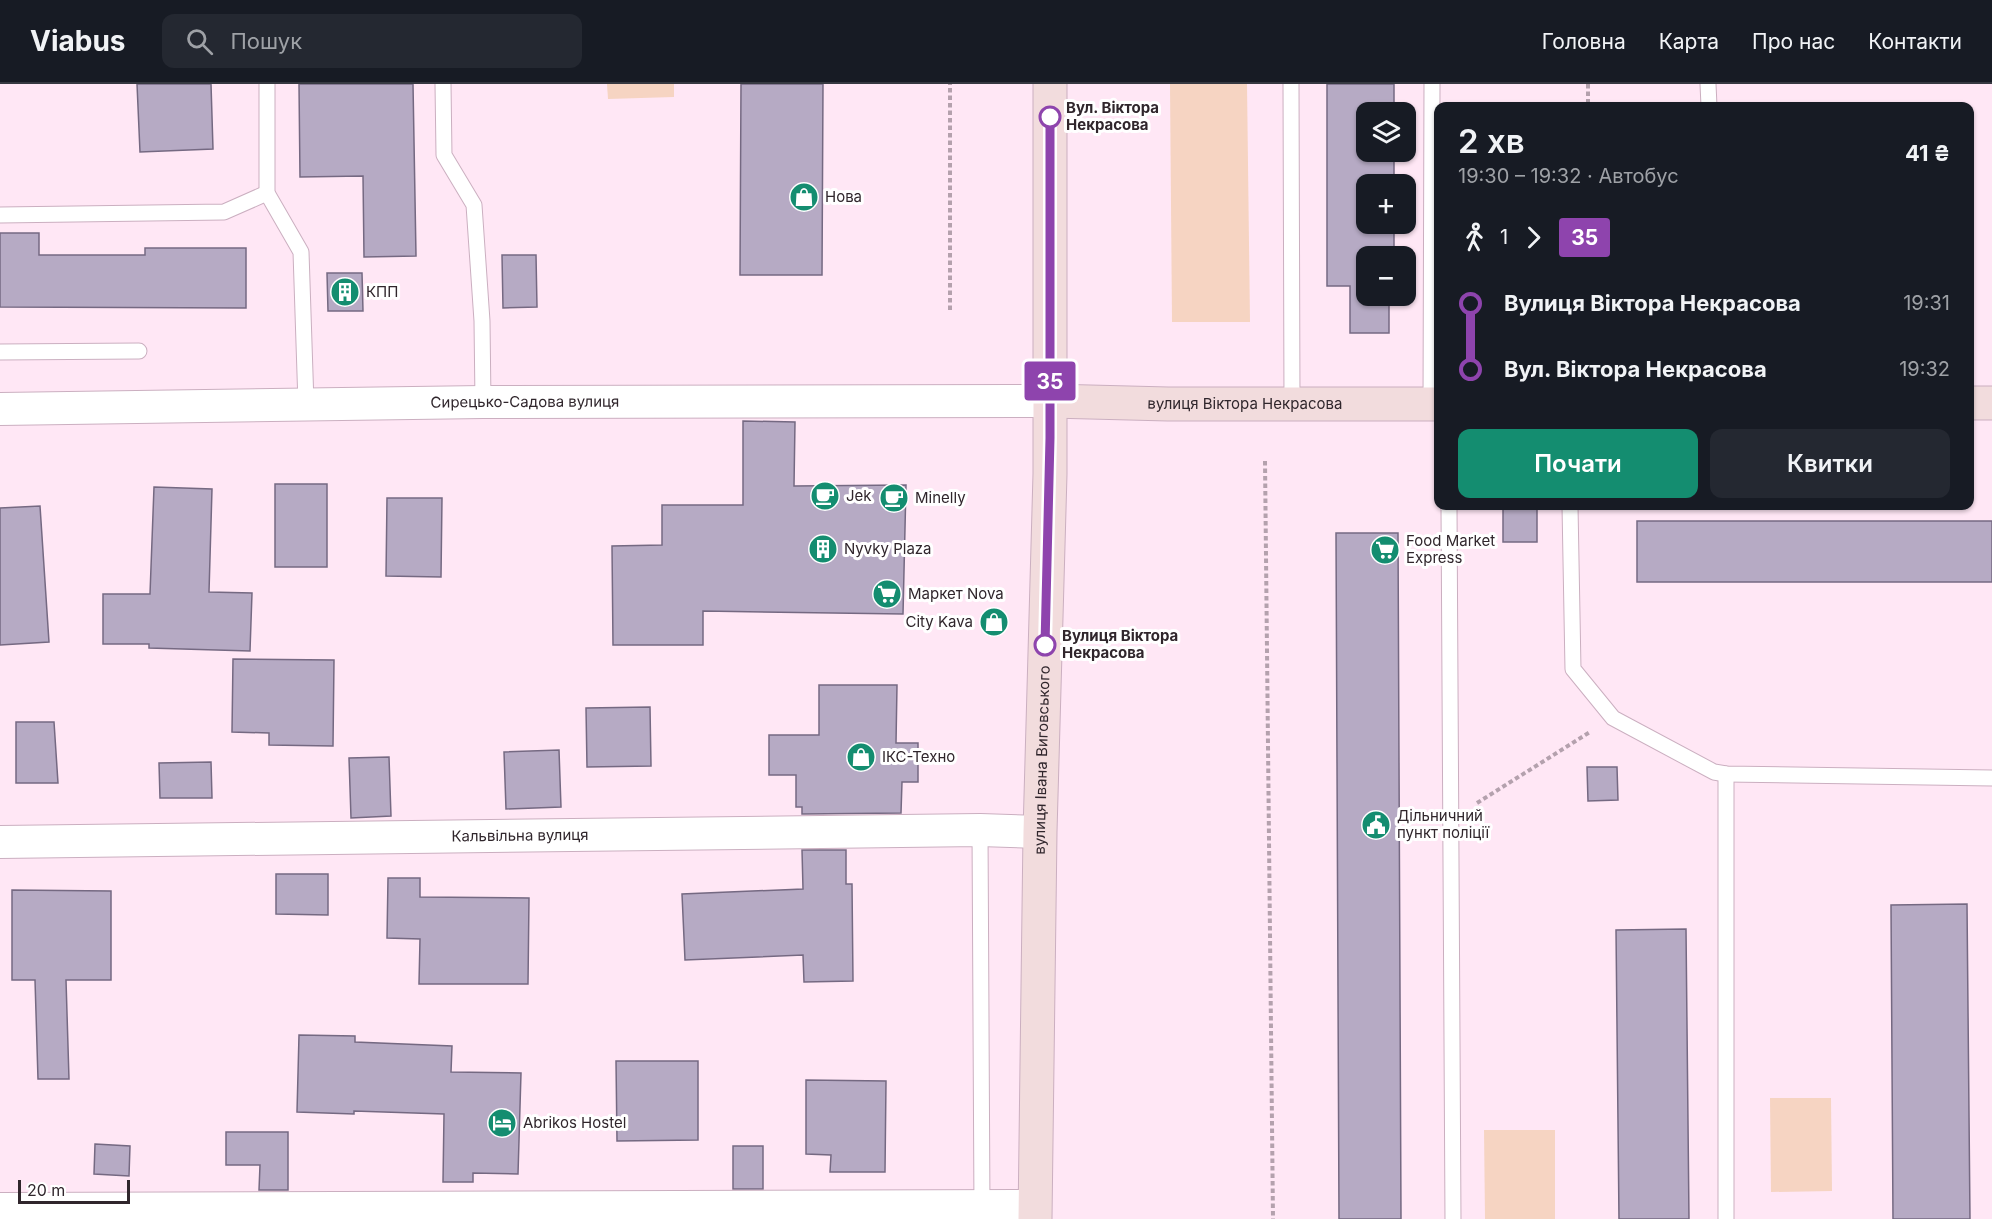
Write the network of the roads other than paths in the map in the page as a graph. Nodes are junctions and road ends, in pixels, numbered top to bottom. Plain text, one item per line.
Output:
1 (267, 84) edge
2 (443, 84) edge
3 (1050, 84) edge
4 (1291, 84) edge
5 (1432, 84) edge
6 (1708, 84) edge
7 (1709, 102) edge
8 (267, 194) junction
9 (0, 215) edge
10 (1434, 297) edge
11 (139, 351) dead end
12 (0, 352) edge
13 (1050, 401) junction
14 (483, 402) junction
15 (1974, 403) edge
16 (1992, 403) edge
17 (306, 404) junction
18 (1292, 404) junction
19 (1434, 404) edge
20 (0, 409) edge
21 (1449, 510) edge
22 (1570, 510) edge
23 (1726, 774) junction
24 (1992, 778) edge
25 (980, 830) junction
26 (1040, 832) junction
27 (0, 842) edge
28 (0, 1209) edge
29 (982, 1213) edge
30 (1035, 1213) edge
31 (1453, 1219) edge
32 (1726, 1219) edge

1 - 8 lane
2 - 14 lane
3 - 13 main road, вулиця Івана Виговського
4 - 18 lane
5 - 10 lane
6 - 7 lane
8 - 9 lane
8 - 17 lane
11 - 12 lane
13 - 14 street, Сирецько-Садова вулиця
13 - 18 main road, вулиця Віктора Некрасова
13 - 26 main road, вулиця Івана Виговського
14 - 17 street, Сирецько-Садова вулиця
15 - 16 main road
17 - 20 street, Сирецько-Садова вулиця
18 - 19 main road, вулиця Віктора Некрасова
21 - 31 lane
22 - 23 lane
23 - 24 lane
23 - 32 lane
25 - 26 street, Кальвільна вулиця
25 - 27 street, Кальвільна вулиця
25 - 29 lane
26 - 30 main road, вулиця Івана Виговського
28 - 29 street
29 - 30 street

